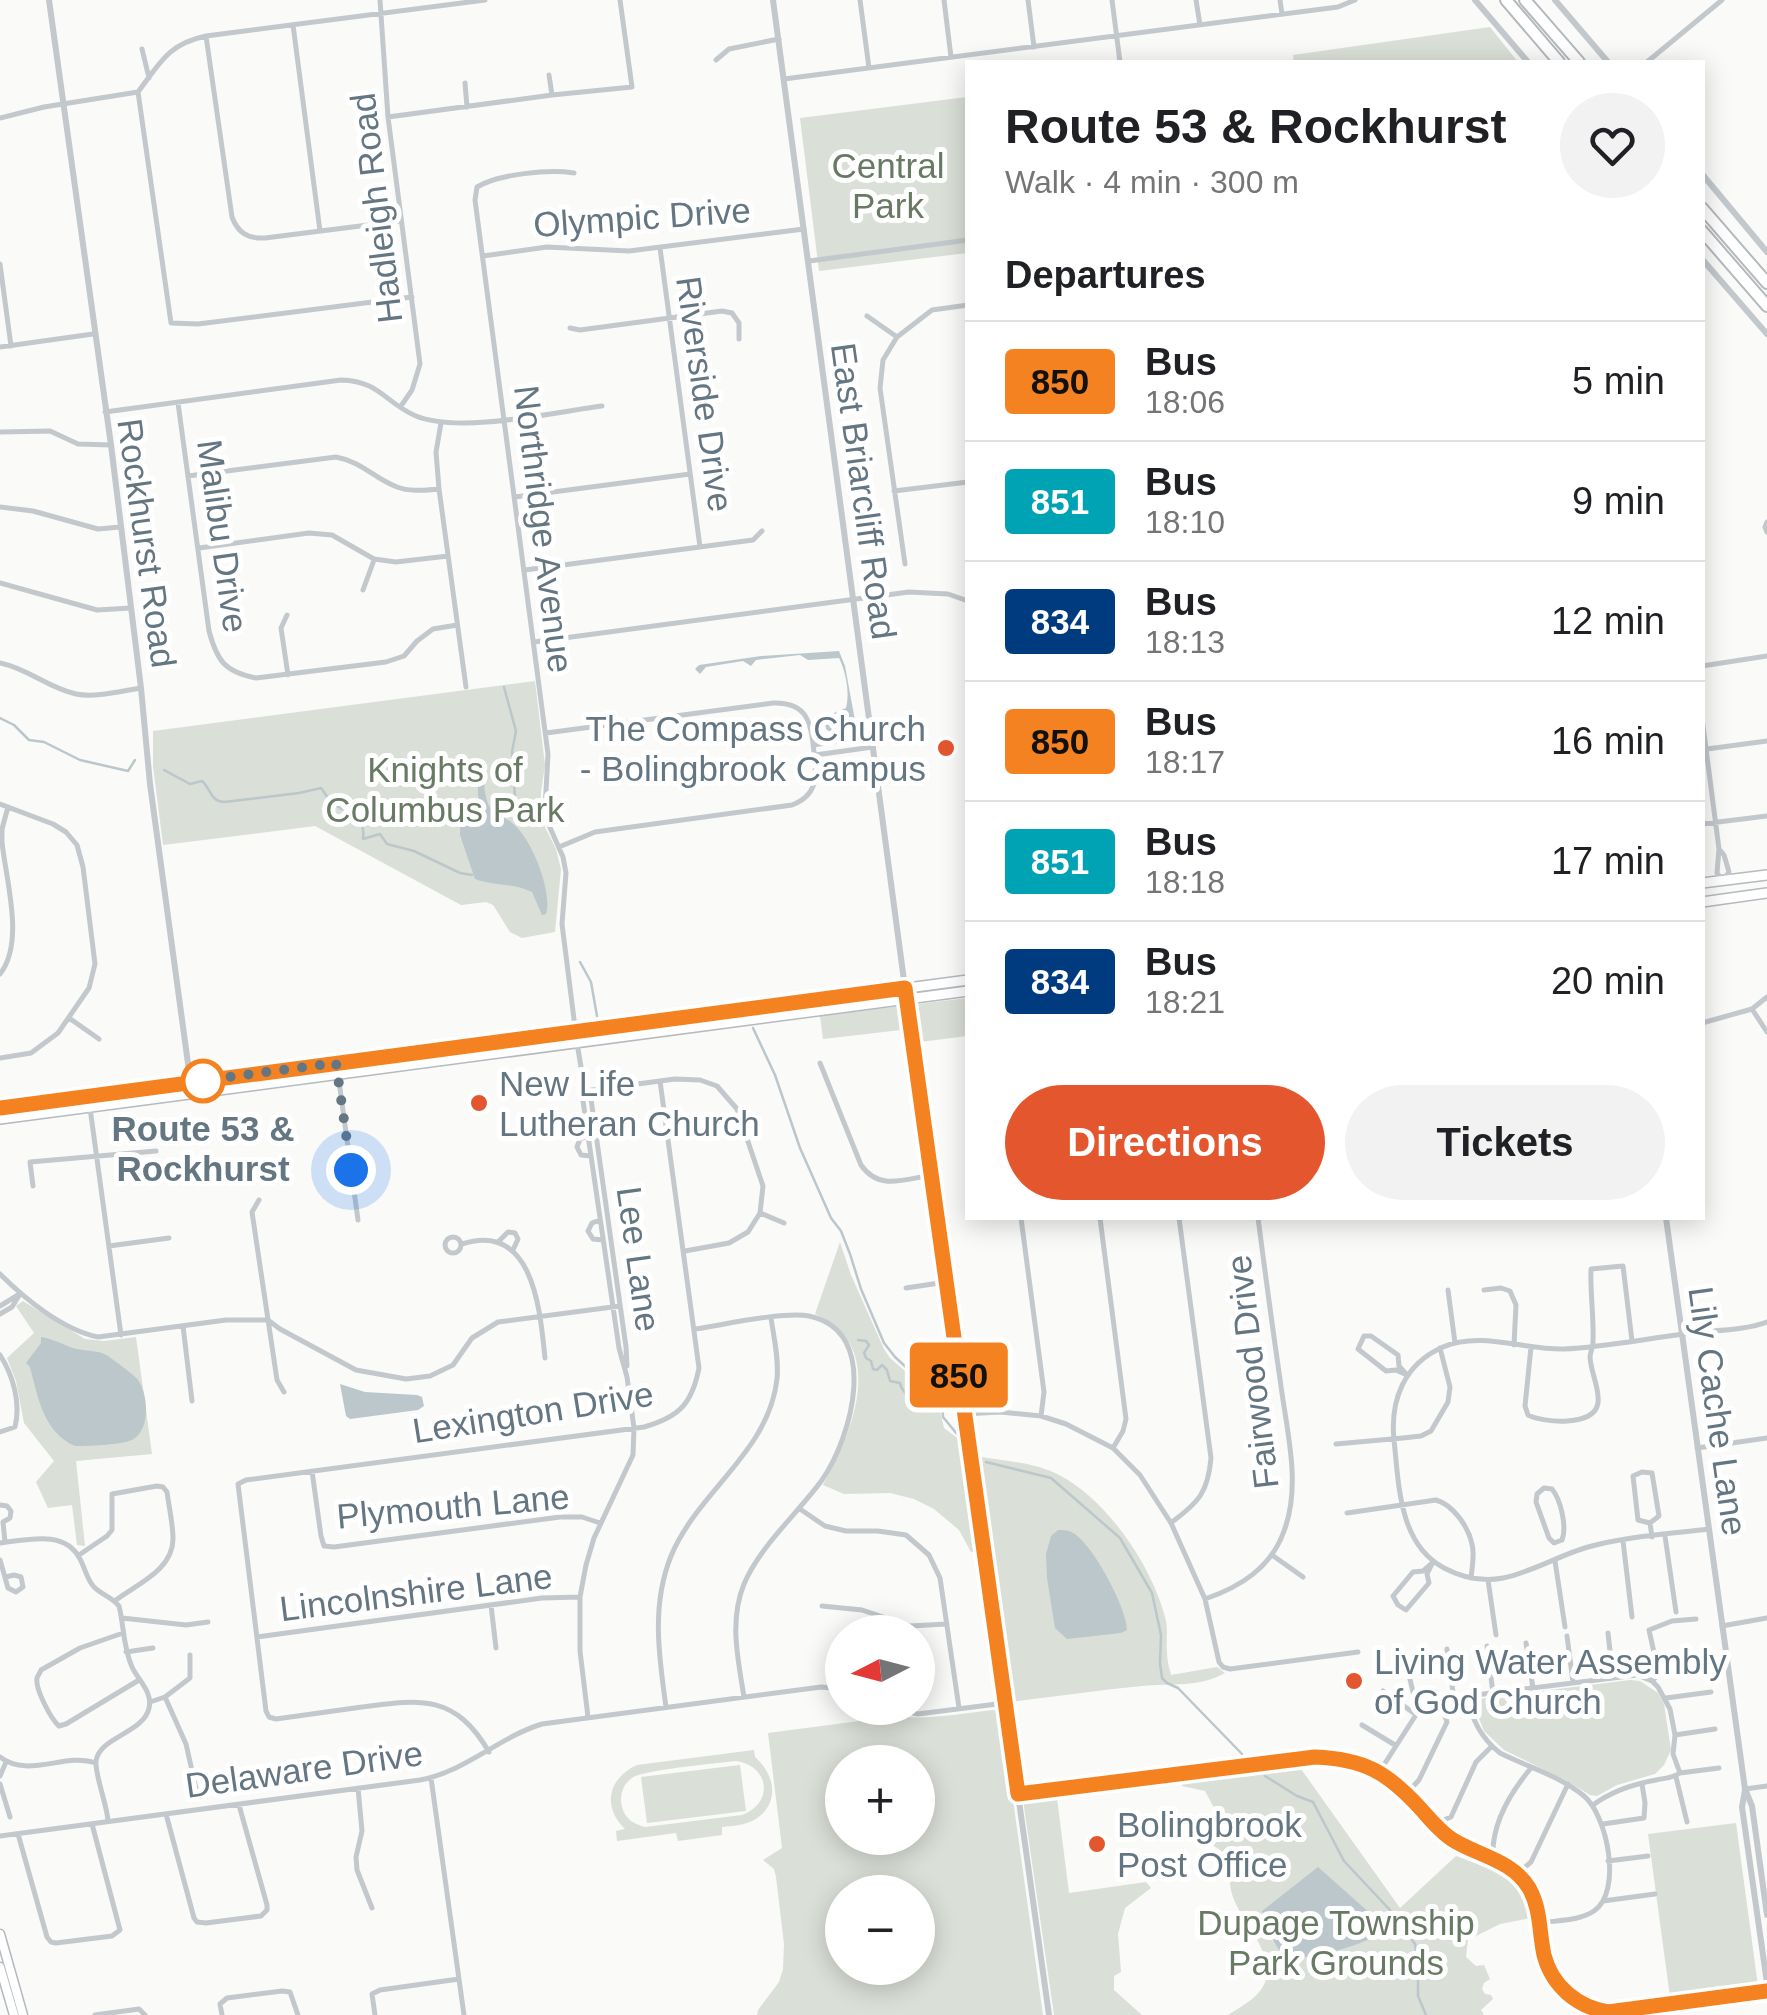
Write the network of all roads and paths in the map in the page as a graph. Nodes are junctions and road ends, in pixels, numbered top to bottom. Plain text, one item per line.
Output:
1 (49, 0) edge
2 (380, 0) edge
3 (486, 0) edge
4 (620, 0) edge
5 (774, 0) edge
6 (860, 0) edge
7 (944, 0) edge
8 (1028, 0) edge
9 (1112, 0) edge
10 (1196, 0) edge
11 (1280, 0) edge
12 (1355, 0) edge
13 (1475, 0) edge
14 (1506, 0) edge
15 (1525, 0) edge
16 (1555, 0) edge
17 (1722, 0) edge
18 (382, 14) junction
19 (1282, 14) junction
20 (293, 25) junction
21 (1200, 25) junction
22 (206, 36) junction
23 (1116, 36) junction
24 (779, 39) junction
25 (1034, 47) junction
26 (142, 49) dead end
27 (952, 57) junction
28 (716, 60) dead end
29 (1120, 60) edge
30 (1526, 60) edge
31 (1557, 60) edge
32 (1577, 60) edge
33 (1606, 60) edge
34 (1648, 60) edge
35 (869, 68) junction
36 (548, 74) dead end
37 (149, 78) junction
38 (784, 79) junction
39 (465, 82) dead end
40 (138, 92) junction
41 (552, 95) junction
42 (63, 105) junction
43 (467, 107) junction
44 (0, 118) edge
45 (388, 118) junction
46 (574, 173) dead end
47 (1705, 178) edge
48 (1705, 211) edge
49 (400, 221) junction
50 (804, 230) junction
51 (320, 231) junction
52 (1705, 234) edge
53 (965, 240) edge
54 (660, 248) junction
55 (1767, 252) edge
56 (483, 256) junction
57 (808, 261) junction
58 (1705, 263) edge
59 (0, 264) edge
60 (1767, 283) edge
61 (412, 296) junction
62 (965, 305) edge
63 (1767, 306) edge
64 (868, 316) dead end
65 (670, 318) junction
66 (570, 328) dead end
67 (94, 334) junction
68 (1767, 334) edge
69 (897, 337) junction
70 (739, 339) dead end
71 (11, 346) junction
72 (0, 347) edge
73 (178, 402) junction
74 (401, 406) junction
75 (602, 406) dead end
76 (105, 412) junction
77 (504, 419) junction
78 (441, 422) junction
79 (0, 432) edge
80 (110, 445) junction
81 (690, 474) junction
82 (188, 476) junction
83 (965, 482) edge
84 (439, 489) junction
85 (894, 491) junction
86 (515, 497) junction
87 (0, 508) edge
88 (1767, 522) edge
89 (120, 527) junction
90 (762, 531) dead end
91 (1767, 532) edge
92 (700, 547) junction
93 (198, 548) junction
94 (448, 556) junction
95 (374, 559) junction
96 (905, 564) dead end
97 (524, 570) junction
98 (0, 583) edge
99 (363, 590) dead end
100 (965, 599) edge
101 (854, 600) junction
102 (131, 608) junction
103 (287, 615) dead end
104 (457, 625) junction
105 (534, 642) junction
106 (1767, 656) edge
107 (0, 664) edge
108 (1705, 666) edge
109 (288, 674) junction
110 (141, 688) junction
111 (466, 688) dead end
112 (546, 733) junction
113 (871, 736) junction
114 (1705, 737) edge
115 (1767, 741) edge
116 (813, 744) junction
117 (873, 747) junction
118 (1707, 749) junction
119 (815, 756) junction
120 (0, 804) edge
121 (8, 807) junction
122 (1767, 816) edge
123 (1716, 823) junction
124 (1705, 824) edge
125 (558, 847) junction
126 (2, 860) edge
127 (1767, 875) edge
128 (1723, 880) junction
129 (1705, 883) edge
130 (1767, 893) edge
131 (1705, 902) edge
132 (0, 974) edge
133 (965, 981) edge
134 (965, 991) edge
135 (906, 994) junction
136 (1767, 997) edge
137 (1752, 1009) junction
138 (68, 1018) junction
139 (1705, 1022) edge
140 (1767, 1032) edge
141 (576, 1038) junction
142 (99, 1039) dead end
143 (0, 1058) edge
144 (820, 1063) dead end
145 (337, 1069) junction
146 (660, 1081) junction
147 (191, 1088) junction
148 (585, 1090) junction
149 (88, 1095) junction
150 (90, 1107) junction
151 (0, 1108) edge
152 (0, 1119) edge
153 (588, 1136) junction
154 (156, 1151) dead end
155 (97, 1156) junction
156 (591, 1156) junction
157 (932, 1175) junction
158 (33, 1186) dead end
159 (259, 1200) dead end
160 (760, 1213) junction
161 (358, 1220) dead end
162 (600, 1220) junction
163 (1021, 1220) edge
164 (1100, 1220) edge
165 (1180, 1220) edge
166 (1258, 1220) edge
167 (1666, 1220) edge
168 (784, 1222) dead end
169 (169, 1238) dead end
170 (603, 1240) junction
171 (498, 1242) junction
172 (462, 1244) dead end
173 (109, 1246) junction
174 (512, 1250) junction
175 (684, 1251) junction
176 (0, 1274) edge
177 (946, 1282) junction
178 (906, 1288) dead end
179 (1448, 1290) dead end
180 (1484, 1290) dead end
181 (20, 1294) junction
182 (620, 1306) junction
183 (612, 1307) junction
184 (0, 1310) edge
185 (541, 1317) junction
186 (772, 1318) junction
187 (268, 1320) junction
188 (1767, 1322) edge
189 (183, 1326) junction
190 (695, 1329) junction
191 (121, 1334) junction
192 (1681, 1334) junction
193 (1632, 1341) junction
194 (1455, 1343) junction
195 (1514, 1344) junction
196 (1594, 1345) junction
197 (1531, 1347) junction
198 (1440, 1348) junction
199 (0, 1356) edge
200 (545, 1358) dead end
201 (1407, 1375) junction
202 (627, 1377) junction
203 (284, 1392) dead end
204 (192, 1400) dead end
205 (964, 1414) junction
206 (1041, 1416) junction
207 (634, 1428) junction
208 (0, 1432) edge
209 (1394, 1438) junction
210 (1767, 1438) edge
211 (1336, 1444) dead end
212 (1113, 1448) junction
213 (1697, 1448) junction
214 (312, 1471) junction
215 (0, 1505) edge
216 (1403, 1505) junction
217 (800, 1509) junction
218 (1347, 1513) dead end
219 (2, 1522) edge
220 (1650, 1522) junction
221 (600, 1523) junction
222 (1172, 1523) junction
223 (1709, 1530) junction
224 (1665, 1535) junction
225 (1652, 1537) junction
226 (1622, 1540) junction
227 (1558, 1542) junction
228 (3, 1543) edge
229 (1272, 1555) junction
230 (78, 1556) junction
231 (1563, 1556) junction
232 (0, 1560) edge
233 (1554, 1560) junction
234 (1433, 1562) junction
235 (1303, 1577) dead end
236 (6, 1578) dead end
237 (1472, 1578) junction
238 (1488, 1580) junction
239 (580, 1597) junction
240 (1205, 1598) junction
241 (116, 1600) junction
242 (490, 1605) junction
243 (822, 1606) dead end
244 (1676, 1612) dead end
245 (1632, 1617) dead end
246 (122, 1618) junction
247 (1767, 1618) edge
248 (1696, 1619) dead end
249 (208, 1622) dead end
250 (946, 1624) junction
251 (1722, 1626) junction
252 (1566, 1627) dead end
253 (124, 1633) junction
254 (1608, 1633) dead end
255 (1496, 1634) dead end
256 (1567, 1636) dead end
257 (257, 1637) junction
258 (1526, 1643) dead end
259 (1487, 1646) dead end
260 (153, 1648) dead end
261 (496, 1648) dead end
262 (1448, 1649) dead end
263 (126, 1652) junction
264 (1358, 1652) dead end
265 (1704, 1652) dead end
266 (190, 1655) dead end
267 (1409, 1675) dead end
268 (1614, 1678) junction
269 (139, 1680) junction
270 (1652, 1681) junction
271 (1573, 1682) junction
272 (825, 1687) edge
273 (1532, 1688) junction
274 (1383, 1692) dead end
275 (1711, 1692) dead end
276 (1492, 1693) junction
277 (1468, 1696) junction
278 (744, 1697) junction
279 (166, 1698) junction
280 (1666, 1698) junction
281 (1454, 1699) junction
282 (150, 1702) junction
283 (1440, 1702) junction
284 (1005, 1703) junction
285 (1421, 1706) junction
286 (666, 1708) junction
287 (959, 1708) junction
288 (935, 1712) edge
289 (1415, 1714) junction
290 (588, 1718) junction
291 (1362, 1725) dead end
292 (1714, 1729) dead end
293 (1674, 1735) junction
294 (1395, 1746) junction
295 (1492, 1746) junction
296 (489, 1752) junction
297 (3, 1760) edge
298 (96, 1763) junction
299 (1532, 1768) junction
300 (1719, 1768) dead end
301 (1380, 1771) junction
302 (1678, 1775) junction
303 (0, 1776) edge
304 (431, 1778) junction
305 (1642, 1783) junction
306 (0, 1784) edge
307 (1568, 1784) junction
308 (1767, 1786) edge
309 (358, 1788) junction
310 (1745, 1789) junction
311 (1406, 1793) junction
312 (198, 1794) dead end
313 (1018, 1794) junction
314 (239, 1805) junction
315 (1593, 1805) junction
316 (166, 1814) junction
317 (10, 1817) dead end
318 (108, 1822) junction
319 (1687, 1822) dead end
320 (92, 1824) junction
321 (1434, 1824) junction
322 (1602, 1824) junction
323 (18, 1834) junction
324 (0, 1836) edge
325 (1648, 1856) dead end
326 (1492, 1858) junction
327 (1608, 1861) junction
328 (1517, 1874) junction
329 (1654, 1894) dead end
330 (1603, 1902) junction
331 (372, 1908) dead end
332 (1610, 1909) dead end
333 (1767, 1915) edge
334 (1540, 1923) junction
335 (0, 1934) edge
336 (0, 1967) edge
337 (459, 1980) junction
338 (1767, 1983) edge
339 (1767, 1992) edge
340 (14, 2015) edge
341 (23, 2015) edge
342 (95, 2015) edge
343 (146, 2015) edge
344 (222, 2015) edge
345 (298, 2015) edge
346 (375, 2015) edge
347 (464, 2015) edge
348 (1049, 2015) edge

1 - 42 street, Rockhurst Road
2 - 18 street, Hadleigh Road
3 - 18 street
4 - 41 street
5 - 24 street, East Briarcliff Road
6 - 35 street
7 - 27 street
8 - 25 street
9 - 23 street
10 - 21 street
11 - 19 street
12 - 19 street
13 - 30 street
14 - 31 highway
15 - 32 highway
16 - 33 street
17 - 34 street
18 - 20 street
18 - 45 street, Hadleigh Road
19 - 21 street
20 - 22 street
20 - 51 street
21 - 23 street
22 - 37 street
22 - 51 street
23 - 25 street
23 - 29 street
24 - 28 street
24 - 38 street, East Briarcliff Road
25 - 27 street
26 - 37 street
27 - 35 street
35 - 38 street
36 - 41 street
37 - 40 street
38 - 50 street, East Briarcliff Road
39 - 43 street
40 - 42 street
40 - 61 street
41 - 43 street
42 - 44 street
42 - 67 street, Rockhurst Road
43 - 45 street
45 - 49 street, Hadleigh Road
46 - 56 street, Northridge Avenue
47 - 55 street
48 - 60 highway
49 - 51 street
49 - 61 street, Hadleigh Road
50 - 54 street, Olympic Drive
50 - 57 street, East Briarcliff Road
52 - 63 highway
53 - 57 street
54 - 56 street, Olympic Drive
54 - 65 street, Riverside Drive
56 - 77 street, Northridge Avenue
57 - 101 street, East Briarcliff Road
58 - 68 street
59 - 71 street
61 - 74 street, Hadleigh Road
62 - 69 street
64 - 69 street
65 - 66 street
65 - 70 street
65 - 81 street, Riverside Drive
67 - 71 street
67 - 76 street, Rockhurst Road
69 - 85 street
71 - 72 street
73 - 74 street
73 - 76 street
73 - 82 street, Malibu Drive
74 - 78 street
75 - 77 street
76 - 80 street, Rockhurst Road
77 - 78 street
77 - 86 street, Northridge Avenue
78 - 84 street
79 - 80 street
80 - 89 street, Rockhurst Road
81 - 86 street
81 - 92 street, Riverside Drive
82 - 84 street
82 - 93 street, Malibu Drive
83 - 85 street
84 - 94 street
85 - 96 street
86 - 97 street, Northridge Avenue
87 - 89 street
88 - 91 street
89 - 102 street, Rockhurst Road
90 - 92 street
92 - 97 street
93 - 95 street
93 - 109 street, Malibu Drive
94 - 95 street
94 - 104 street
95 - 99 street
97 - 105 street, Northridge Avenue
98 - 102 street
100 - 101 street
101 - 105 street
101 - 113 street, East Briarcliff Road
102 - 110 street, Rockhurst Road
103 - 109 street
104 - 109 street, Malibu Drive
104 - 111 street
105 - 112 street, Northridge Avenue
106 - 108 street
107 - 110 street
110 - 147 street, Rockhurst Road
112 - 116 street
112 - 125 street, Northridge Avenue
113 - 116 street
113 - 117 street, East Briarcliff Road
114 - 118 street
115 - 118 street
116 - 119 street
117 - 119 street
117 - 135 street, East Briarcliff Road
118 - 123 street
119 - 125 street
120 - 121 street
121 - 126 street
121 - 138 street
122 - 123 street
123 - 124 street
123 - 128 street
125 - 141 street, Northridge Avenue
126 - 132 street
127 - 128 main road
128 - 129 main road
130 - 131 main road
133 - 135 main road
134 - 135 main road
135 - 141 main road
135 - 157 street, East Briarcliff Road
136 - 137 street
137 - 139 street
137 - 140 street
138 - 142 street
138 - 143 street
141 - 145 main road
141 - 148 street, Lee Lane
144 - 157 street
145 - 147 main road
145 - 161 street
146 - 148 street
146 - 160 street
146 - 175 street, Lexington Drive
147 - 149 main road
147 - 150 main road
148 - 153 street, Lee Lane
148 - 182 street, Lee Lane
149 - 150 street
149 - 151 main road
150 - 152 main road
150 - 155 street
153 - 156 street, Lee Lane
153 - 156 street, Lee Lane
154 - 155 street
155 - 158 street
155 - 173 street
156 - 162 street, Lee Lane
157 - 177 street, East Briarcliff Road
159 - 187 street
160 - 168 street
160 - 175 street
162 - 170 street, Lee Lane
162 - 170 street, Lee Lane
163 - 206 street
164 - 212 street
165 - 222 street
166 - 229 street, Fairwood Drive
167 - 192 street, Lily Cache Lane
169 - 173 street
170 - 183 street, Lee Lane
171 - 172 street
171 - 174 street
171 - 174 street
173 - 191 street
174 - 185 street
175 - 190 street, Lexington Drive
176 - 181 street
177 - 178 street
177 - 205 street, East Briarcliff Road
179 - 194 street
180 - 195 street
181 - 184 street
181 - 191 street
182 - 183 street
182 - 202 street, Lee Lane
183 - 185 street
183 - 202 street, Lee Lane
185 - 187 street
185 - 200 street
186 - 190 street
186 - 217 street
186 - 286 street
187 - 189 street
187 - 203 street
188 - 192 street
189 - 191 street
189 - 204 street
190 - 207 street, Lexington Drive
192 - 193 street
192 - 213 street, Lily Cache Lane
193 - 196 street
193 - 196 street
194 - 195 street
194 - 198 street
195 - 197 street
196 - 197 street
196 - 197 street
198 - 201 street
198 - 209 street
199 - 208 street
201 - 201 street
201 - 209 street
202 - 207 street, Lee Lane
205 - 206 street
205 - 284 street, East Briarcliff Road
206 - 212 street
207 - 214 street, Lexington Drive
207 - 221 street, Lee Lane
209 - 211 street
209 - 216 street
210 - 213 street
212 - 222 street
213 - 223 street, Lily Cache Lane
214 - 221 street, Plymouth Lane
214 - 257 street, Lexington Drive
215 - 219 street
216 - 218 street
216 - 234 street
216 - 237 street
217 - 250 street
217 - 278 street
219 - 228 street
220 - 220 street
220 - 225 street
221 - 239 street, Lee Lane
222 - 240 street
223 - 224 street
223 - 251 street, Lily Cache Lane
224 - 225 street
224 - 244 street
225 - 226 street
226 - 231 street
226 - 245 street
227 - 227 street
227 - 231 street
228 - 230 street
229 - 235 street
229 - 240 street, Fairwood Drive
230 - 241 street
230 - 241 street
231 - 233 street
232 - 236 street
233 - 238 street
233 - 252 street
234 - 234 street
234 - 237 street
237 - 238 street
238 - 255 street
239 - 242 street, Lincolnshire Lane
239 - 290 street, Lee Lane
240 - 264 street
241 - 246 street
242 - 257 street, Lincolnshire Lane
242 - 261 street
243 - 250 street
246 - 249 street
246 - 253 street
247 - 251 street
248 - 270 street
250 - 287 street
251 - 310 street, Lily Cache Lane
253 - 263 street
253 - 269 street
254 - 268 street
256 - 271 street
257 - 296 street
258 - 273 street
259 - 276 street
260 - 263 street
262 - 281 street
263 - 269 street
265 - 270 street
266 - 279 street
267 - 285 street
268 - 270 street
268 - 271 street
269 - 282 street
270 - 280 street
271 - 273 street
272 - 278 street, Delaware Drive
273 - 276 street
274 - 289 street
275 - 280 street
276 - 277 street
277 - 281 street
277 - 295 street
278 - 286 street, Delaware Drive
279 - 282 street
279 - 312 street
280 - 293 street
281 - 283 street
282 - 298 street
283 - 285 street
283 - 311 street
284 - 287 street
284 - 313 street, East Briarcliff Road
285 - 289 street
286 - 290 street, Delaware Drive
287 - 288 street
289 - 294 street
290 - 296 street, Delaware Drive
291 - 294 street
292 - 293 street
293 - 302 street
294 - 301 street
295 - 299 street
295 - 321 street
296 - 304 street, Delaware Drive
297 - 298 street
297 - 303 street
298 - 318 street
299 - 307 street
299 - 326 street
300 - 302 street
301 - 311 street
301 - 313 street
302 - 305 street
302 - 319 street
304 - 309 street, Delaware Drive
304 - 337 street
305 - 315 street
305 - 322 street
306 - 317 street
307 - 315 street
307 - 328 street
308 - 310 street
309 - 314 street, Delaware Drive
309 - 331 street
310 - 333 street, Lily Cache Lane
310 - 338 street, Lily Cache Lane
311 - 321 street
313 - 348 street, East Briarcliff Road
314 - 316 street, Delaware Drive
314 - 316 street
315 - 322 street
316 - 318 street, Delaware Drive
318 - 320 street, Delaware Drive
320 - 323 street, Delaware Drive
320 - 323 street
321 - 326 street
322 - 327 street
323 - 324 street, Delaware Drive
325 - 327 street
326 - 328 street
327 - 330 street
328 - 334 street
329 - 330 street
330 - 332 street
330 - 334 street
334 - 339 street
335 - 341 main road
336 - 340 main road
337 - 346 street
337 - 347 street
342 - 343 street
344 - 345 street

